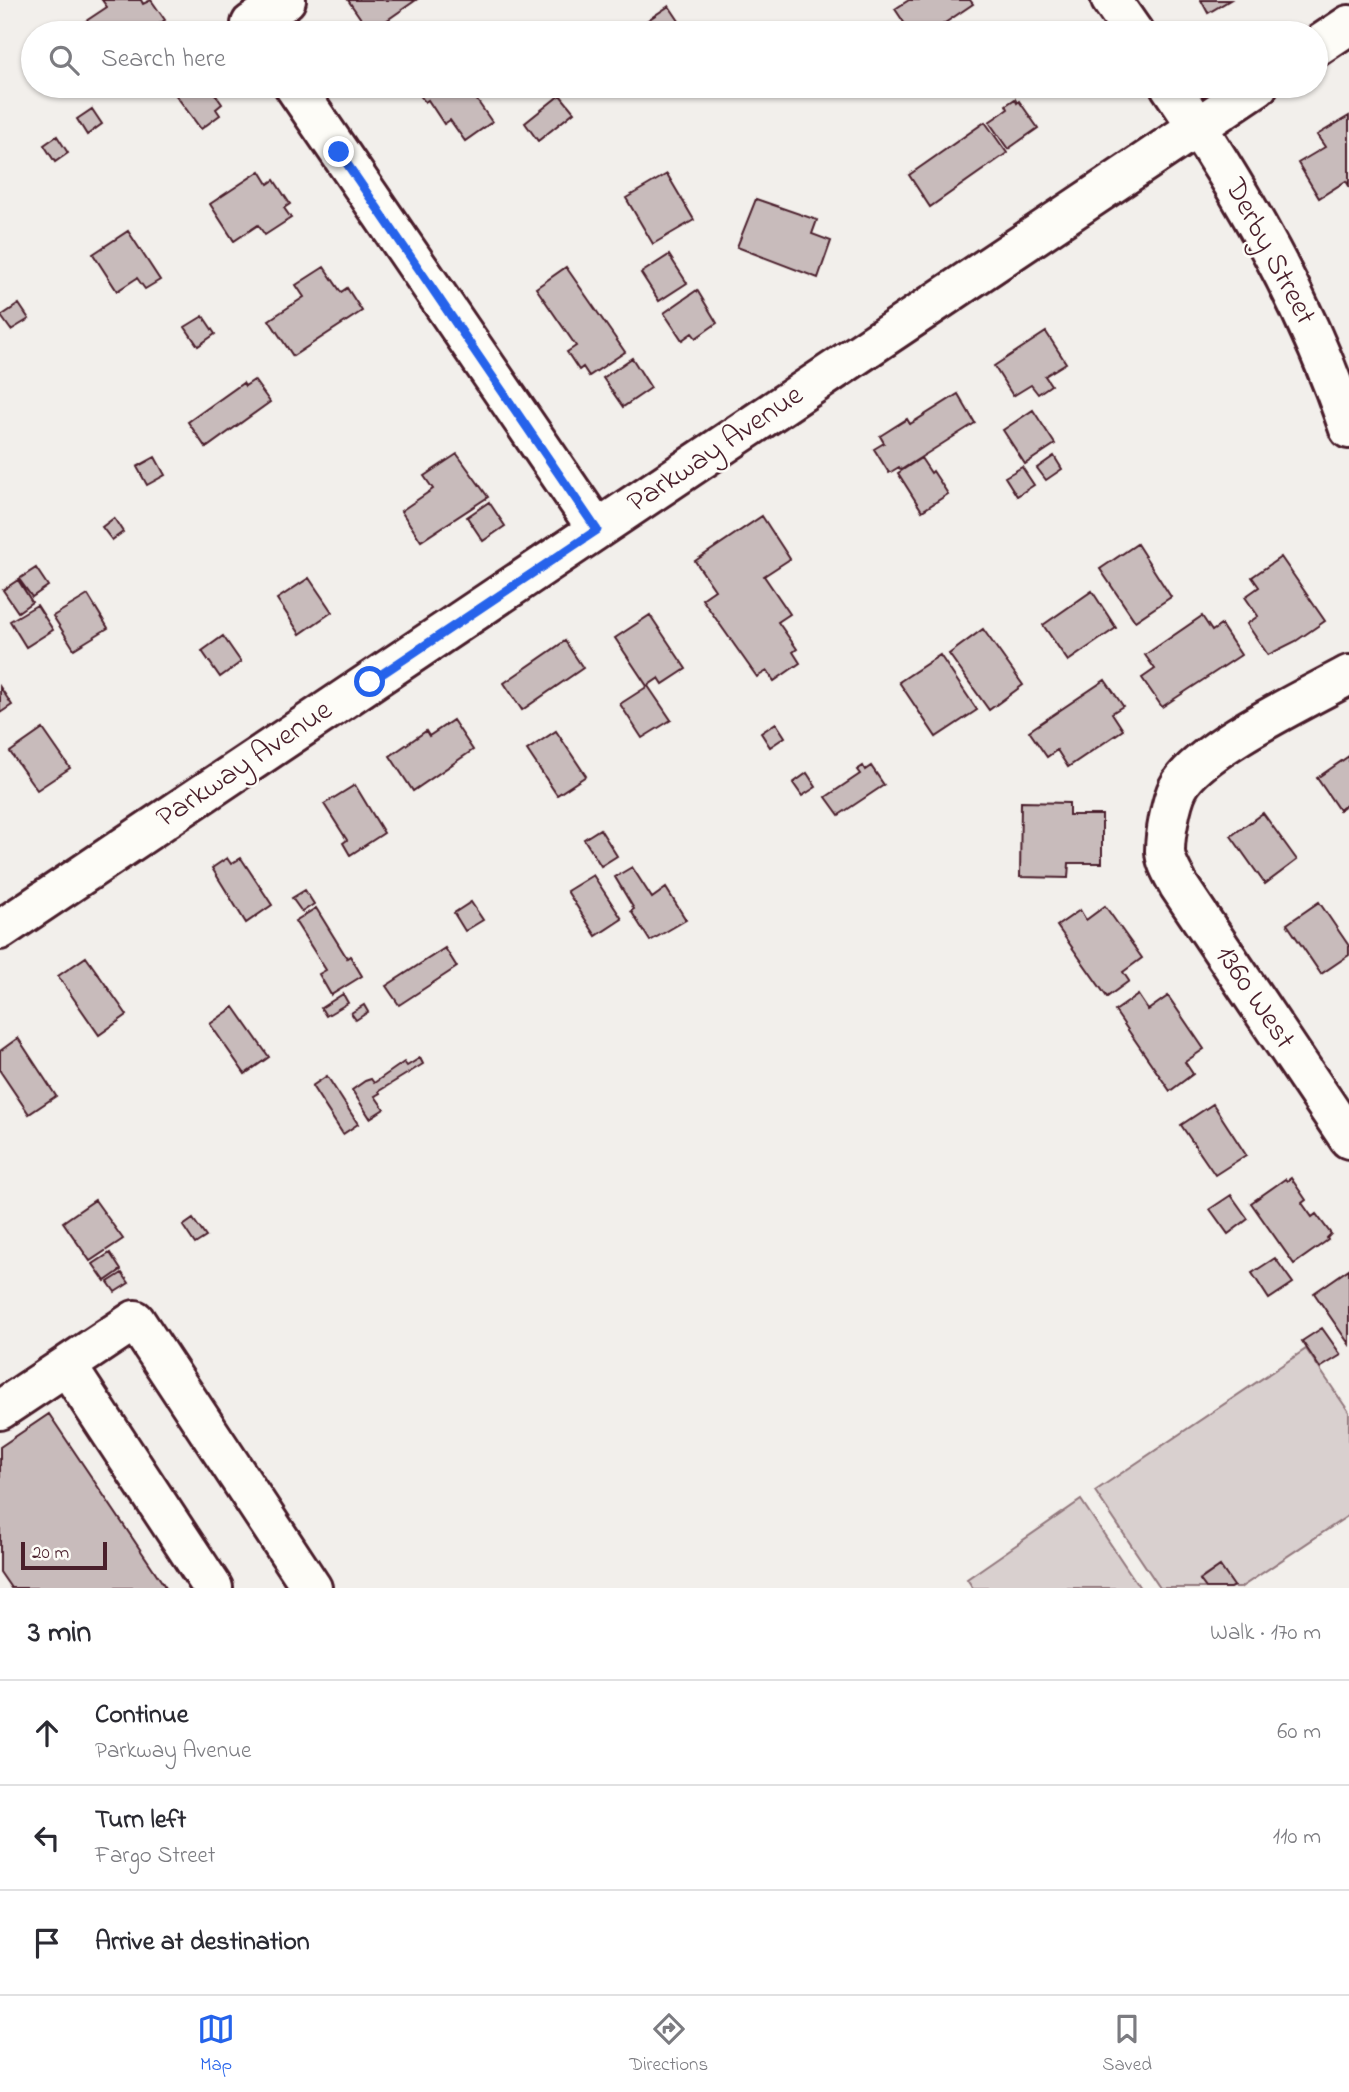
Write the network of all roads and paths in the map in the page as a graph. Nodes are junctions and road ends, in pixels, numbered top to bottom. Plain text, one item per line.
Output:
1 (286, 0) edge
2 (1111, 0) edge
3 (248, 19) edge
4 (1126, 21) edge
5 (1349, 24) edge
6 (1328, 39) edge
7 (302, 98) edge
8 (1178, 98) edge
9 (1240, 98) edge
10 (1198, 126) junction
11 (1349, 429) edge
12 (597, 530) junction
13 (1349, 676) edge
14 (2, 923) edge
15 (1349, 1139) edge
16 (67, 1366) junction
17 (0, 1410) edge
18 (213, 1588) edge
19 (312, 1588) edge

1 - 3 street
2 - 4 street
5 - 6 street
7 - 12 street
8 - 10 street, Derby Street
9 - 10 street, Parkway Avenue
10 - 11 street, Derby Street
10 - 12 street, Parkway Avenue
12 - 14 street, Parkway Avenue
13 - 15 street, 1360 West
16 - 17 street
16 - 18 street
16 - 19 street

